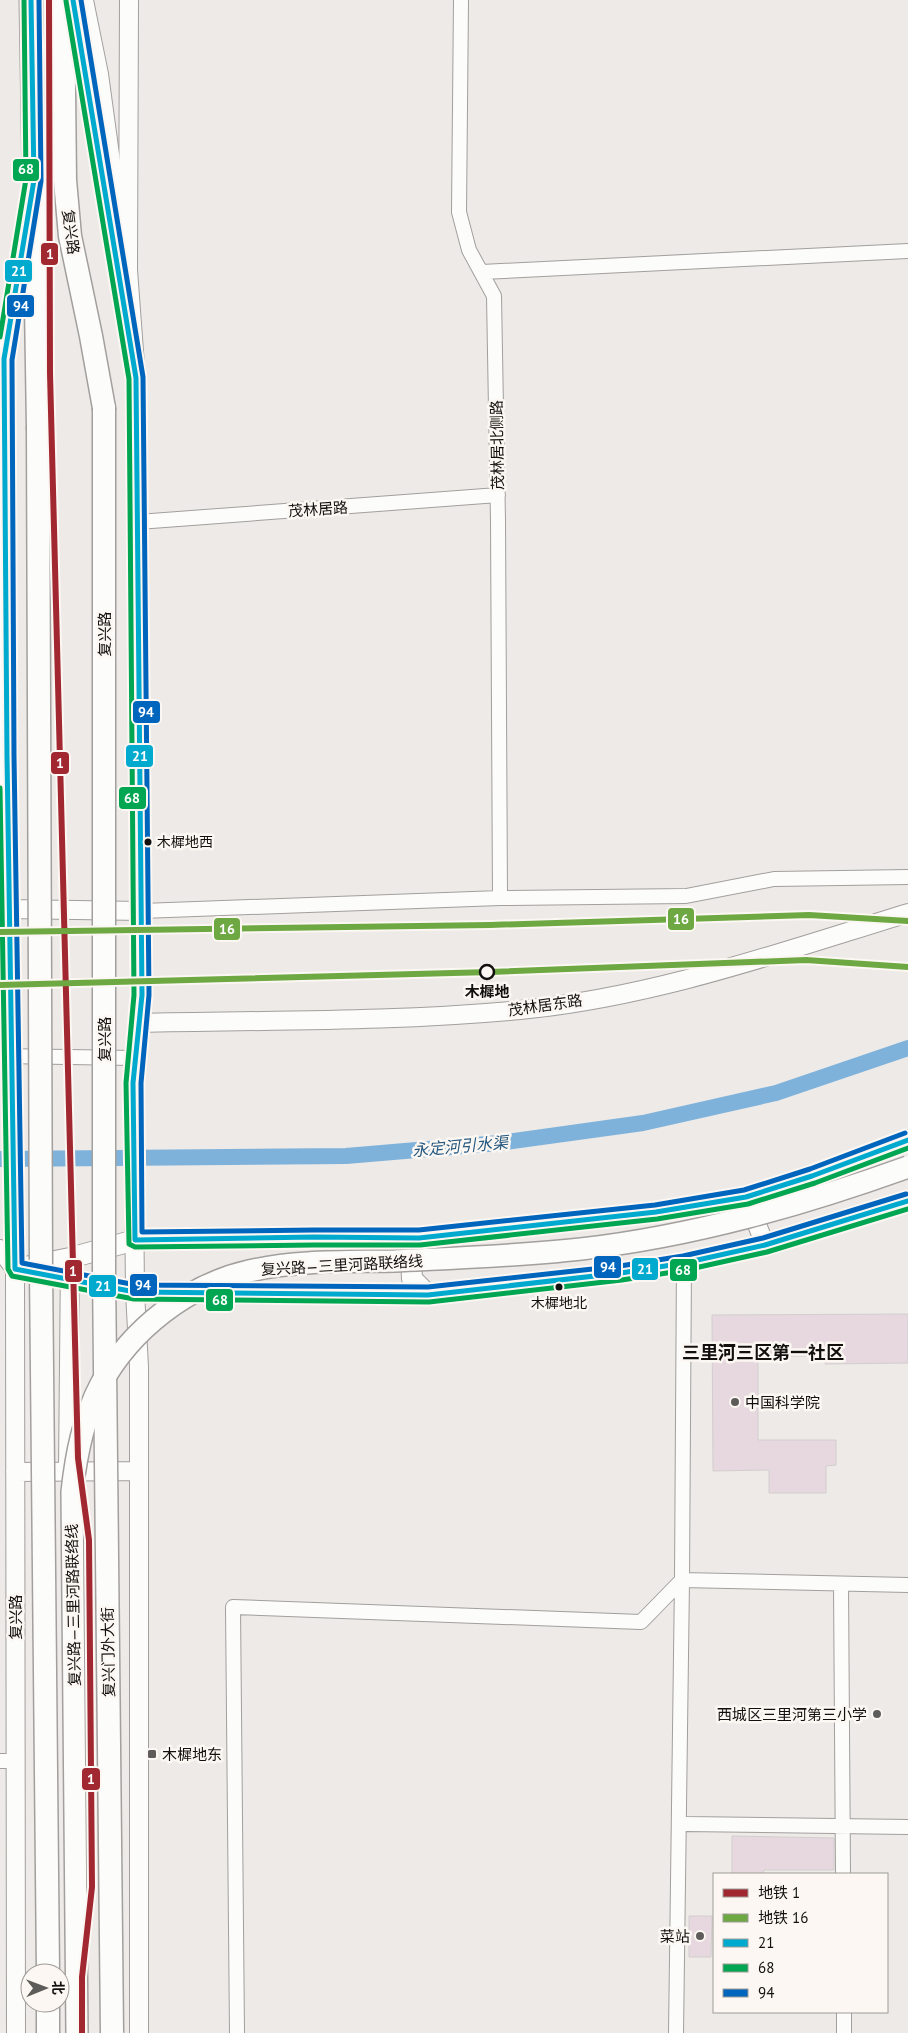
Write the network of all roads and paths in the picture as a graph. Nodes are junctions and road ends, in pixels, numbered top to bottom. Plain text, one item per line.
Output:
1 (31, 0) edge
2 (63, 0) edge
3 (72, 0) edge
4 (86, 0) edge
5 (129, 0) edge
6 (461, 0) edge
7 (34, 180) junction
8 (908, 251) edge
9 (128, 270) junction
10 (482, 272) junction
11 (136, 378) junction
12 (498, 495) junction
13 (138, 522) junction
14 (908, 877) edge
15 (500, 898) junction
16 (9, 909) junction
17 (142, 910) junction
18 (908, 912) edge
19 (0, 974) edge
20 (140, 1023) junction
21 (6, 1056) edge
22 (135, 1058) junction
23 (908, 1140) edge
24 (908, 1167) edge
25 (746, 1197) junction
26 (908, 1201) edge
27 (419, 1238) junction
28 (135, 1240) junction
29 (765, 1245) junction
30 (0, 1249) edge
31 (70, 1258) junction
32 (684, 1263) junction
33 (8, 1269) edge
34 (104, 1271) joint
35 (70, 1280) junction
36 (135, 1292) junction
37 (428, 1295) junction
38 (139, 1471) junction
39 (15, 1472) junction
40 (68, 1472) junction
41 (682, 1580) junction
42 (842, 1584) junction
43 (908, 1585) edge
44 (8, 1761) edge
45 (686, 1824) dead end
46 (908, 1827) edge
47 (843, 1873) edge
48 (48, 1963) edge
49 (48, 2013) edge
50 (844, 2013) edge
51 (16, 2033) edge
52 (48, 2033) edge
53 (77, 2033) edge
54 (112, 2033) edge
55 (139, 2033) edge
56 (237, 2033) edge
57 (676, 2033) edge
58 (844, 2033) edge

1 - 7 highway
2 - 34 highway, 复兴路, bridge
3 - 11 street
4 - 9 street
5 - 9 street, 复兴路
6 - 10 street, 茂林居北侧路
7 - 16 street
7 - 48 highway, bridge
8 - 10 street
9 - 11 street, 复兴路
10 - 12 street, 茂林居北侧路
11 - 13 street, 复兴路
12 - 13 street, 茂林居路
12 - 15 street, 茂林居北侧路
13 - 17 street, 复兴路
14 - 15 street
15 - 17 street
16 - 17 street
16 - 19 street
16 - 21 street
17 - 20 street, 复兴路
18 - 20 street, 茂林居东路
20 - 22 street, 复兴路
21 - 22 street
21 - 33 street, 复兴路
22 - 28 street, 复兴路
23 - 25 main road
24 - 53 main road, 复兴路—三里河路联络线, bridge
25 - 27 main road
25 - 29 street
26 - 29 main road
27 - 28 main road
27 - 37 main road
28 - 31 main road
28 - 36 street
29 - 32 main road
30 - 33 street
31 - 33 main road
31 - 35 street
32 - 37 main road
32 - 41 street
33 - 35 main road
33 - 39 street, 复兴路
34 - 54 highway, 复兴门外大街, bridge
35 - 36 main road
35 - 40 street
36 - 37 main road
36 - 38 street
38 - 40 street
38 - 55 street
39 - 40 street
39 - 44 street, 复兴路
41 - 42 street
41 - 56 street
41 - 57 street
42 - 43 street
42 - 47 street
44 - 51 street, 复兴路
45 - 46 street
49 - 52 highway
50 - 58 street

